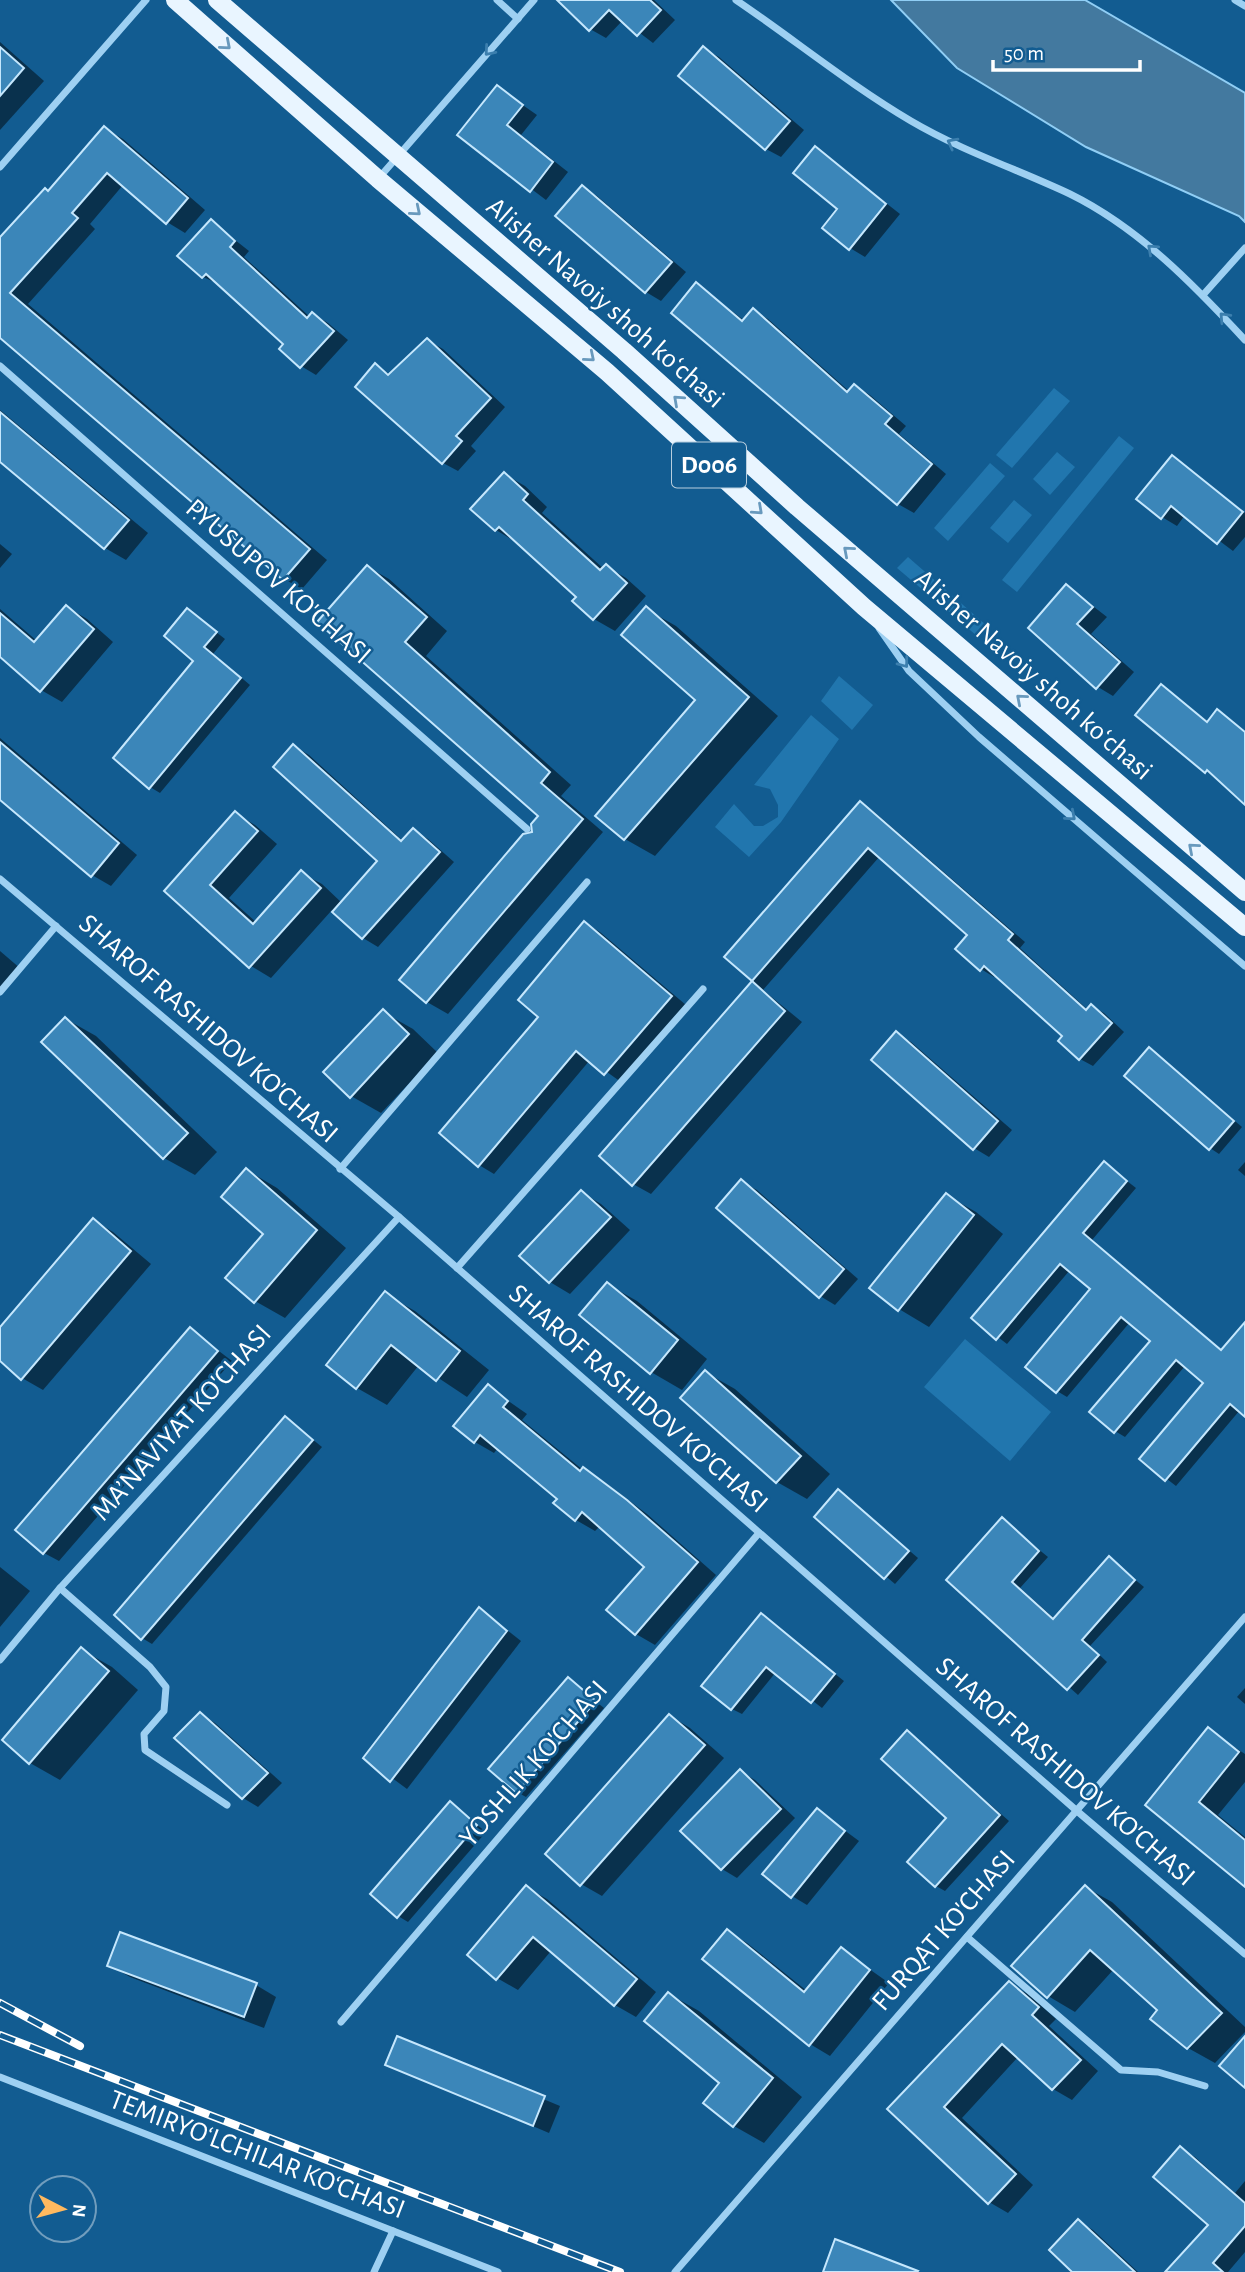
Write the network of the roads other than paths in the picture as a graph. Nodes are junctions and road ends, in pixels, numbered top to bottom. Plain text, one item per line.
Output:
1 (146, 0) edge
2 (175, 0) edge
3 (217, 0) edge
4 (497, 0) edge
5 (534, 0) edge
6 (736, 0) edge
7 (1235, 0) edge
8 (1245, 6) edge
9 (518, 19) junction
10 (397, 157) junction
11 (0, 167) edge
12 (378, 179) junction
13 (1245, 248) edge
14 (1203, 295) junction
15 (1245, 340) edge
16 (0, 366) edge
17 (864, 607) junction
18 (527, 829) dead end
19 (0, 879) edge
20 (587, 882) dead end
21 (1245, 892) edge
22 (56, 926) junction
23 (1245, 927) edge
24 (1245, 966) edge
25 (704, 989) dead end
26 (0, 992) edge
27 (340, 1169) junction
28 (399, 1217) junction
29 (457, 1268) junction
30 (759, 1533) junction
31 (60, 1588) junction
32 (1245, 1617) edge
33 (0, 1660) edge
34 (228, 1805) dead end
35 (1077, 1811) junction
36 (967, 1937) junction
37 (1245, 1954) edge
38 (341, 2022) dead end
39 (0, 2077) edge
40 (1205, 2086) dead end
41 (393, 2231) junction
42 (374, 2272) edge
43 (498, 2272) edge
44 (675, 2272) edge

1 - 11 street
2 -> 12 main road, Alisher Navoiy shoh koʻchasi / D006
3 - 10 main road, Alisher Navoiy shoh koʻchasi / D006
4 - 9 street
5 - 9 street
14 -> 6 street
7 - 8 street
9 -> 10 street
10 - 12 street
21 -> 10 main road, Alisher Navoiy shoh koʻchasi / D006
12 -> 17 main road, Alisher Navoiy shoh koʻchasi / D006
13 - 14 street
15 -> 14 street
16 - 18 street, P.YUSUPOV KO'CHASI
17 - 23 main road, Alisher Navoiy shoh koʻchasi / D006
17 -> 24 street, Alisher Navoiy shoh koʻchasi
19 - 22 street, SHAROF RASHIDOV KO'CHASI
20 - 27 street
22 - 26 street
22 - 27 street, SHAROF RASHIDOV KO'CHASI
25 - 29 street
27 - 28 street, SHAROF RASHIDOV KO'CHASI
28 - 29 street, SHAROF RASHIDOV KO'CHASI
28 - 31 street, MA’NAVIYAT KO'CHASI
29 - 30 street, SHAROF RASHIDOV KO'CHASI
30 - 35 street, SHAROF RASHIDOV KO'CHASI
30 - 38 street, YOSHLIK KO'CHASI
31 - 33 street, MA’NAVIYAT KO'CHASI
31 - 34 street
32 - 35 street, FURQAT KO'CHASI
35 - 36 street, FURQAT KO'CHASI
35 - 37 street, SHAROF RASHIDOV KO'CHASI
36 - 40 street
36 - 44 street, FURQAT KO'CHASI
39 - 41 street, TEMIRYO‘LCHILAR KO‘CHASI
41 - 42 street
41 - 43 street, TEMIRYO‘LCHILAR KO‘CHASI

